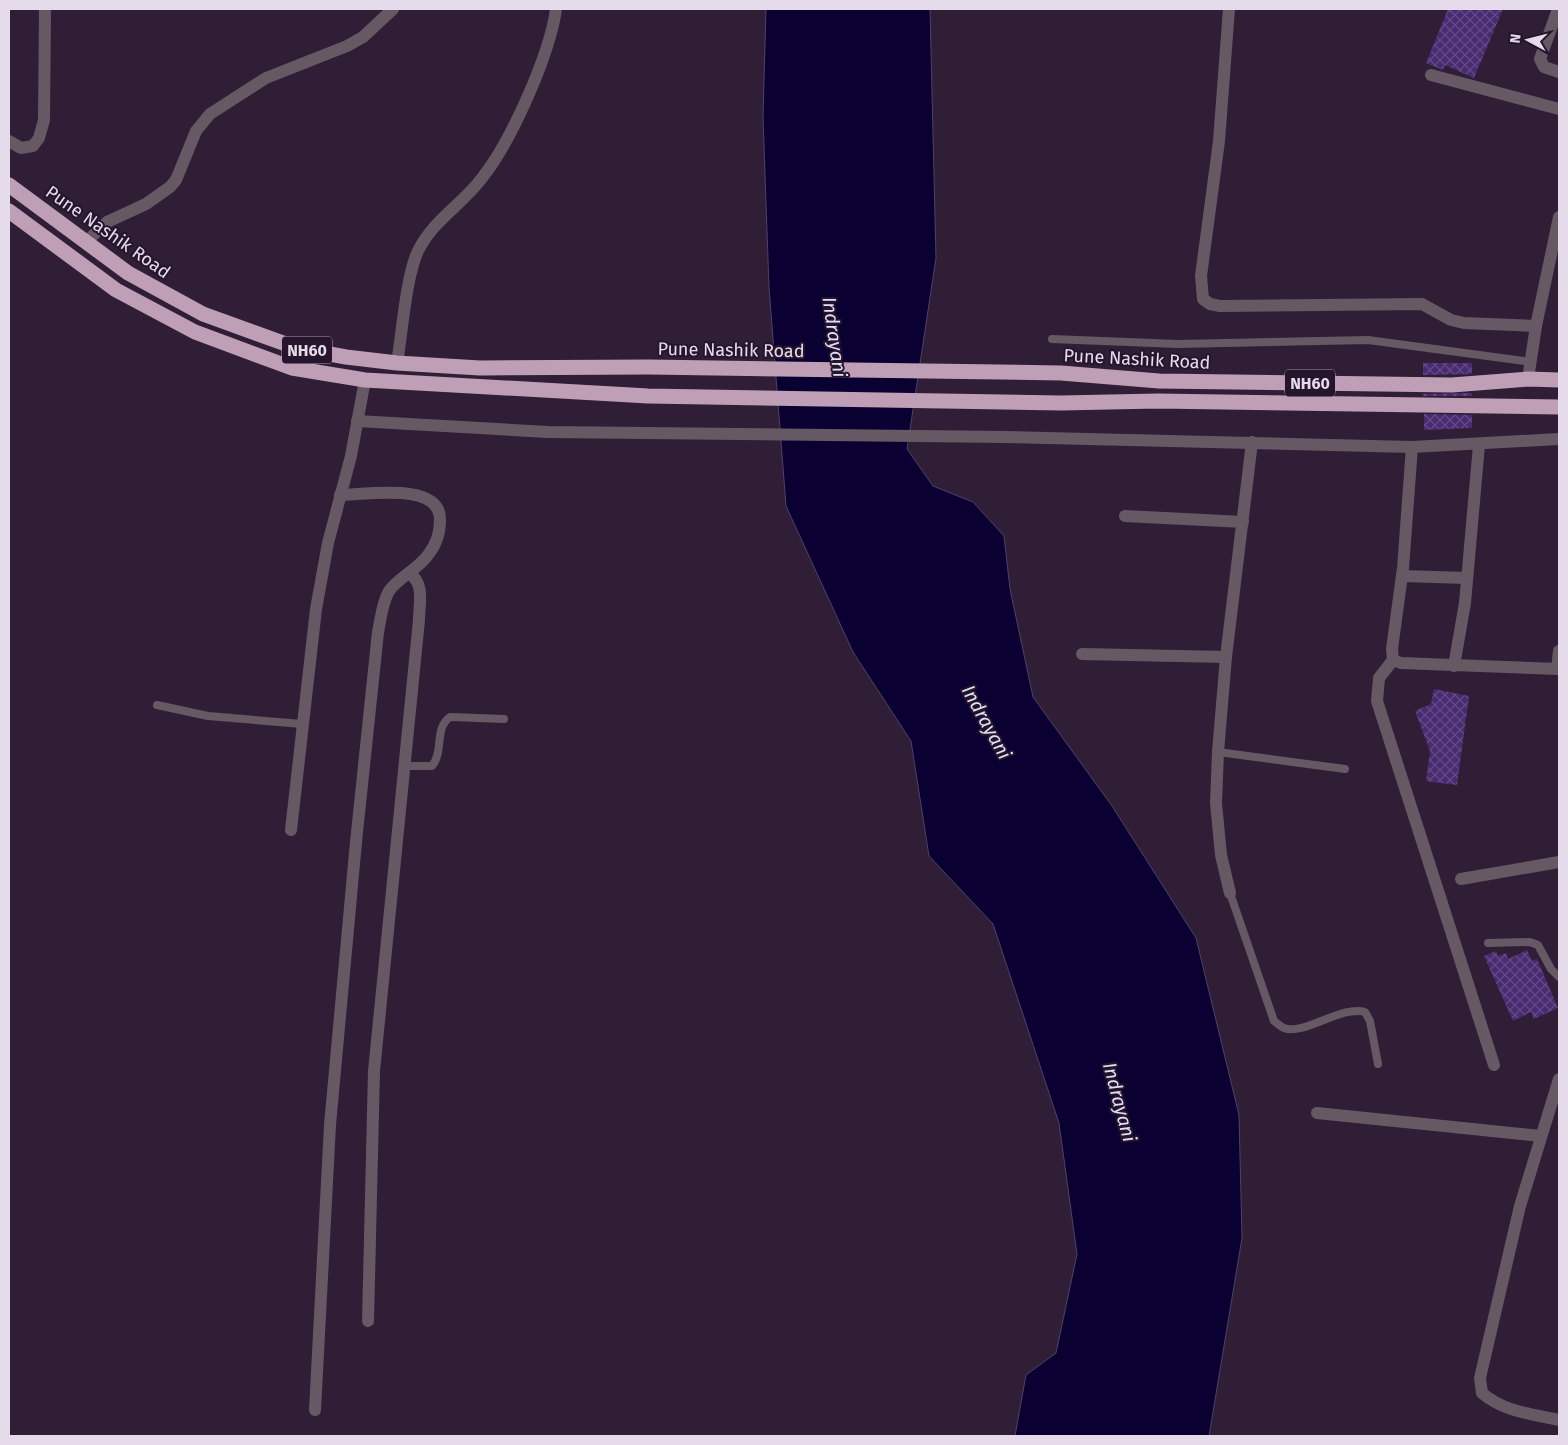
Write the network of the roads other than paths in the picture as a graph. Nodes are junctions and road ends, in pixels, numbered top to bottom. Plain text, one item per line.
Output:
1 (45, 9) edge
2 (393, 9) edge
3 (556, 9) edge
4 (1229, 9) edge
5 (1558, 9) edge
6 (1559, 72) edge
7 (1431, 75) dead end
8 (1559, 109) edge
9 (9, 141) edge
10 (9, 185) edge
11 (9, 211) edge
12 (1559, 217) edge
13 (86, 242) junction
14 (1536, 326) junction
15 (1052, 339) dead end
16 (1530, 362) junction
17 (397, 363) junction
18 (1528, 379) junction
19 (365, 380) junction
20 (1559, 380) edge
21 (1526, 406) junction
22 (1559, 407) edge
23 (357, 421) junction
24 (1559, 439) edge
25 (1252, 442) junction
26 (1479, 445) junction
27 (1412, 447) junction
28 (340, 495) junction
29 (1125, 516) dead end
30 (1243, 522) junction
31 (410, 574) junction
32 (1402, 576) junction
33 (1467, 578) junction
34 (1559, 651) edge
35 (1082, 654) dead end
36 (1226, 657) junction
37 (1394, 660) junction
38 (1454, 666) junction
39 (1558, 669) edge
40 (157, 705) dead end
41 (504, 719) dead end
42 (302, 724) junction
43 (1218, 752) junction
44 (402, 766) junction
45 (1345, 769) dead end
46 (291, 830) dead end
47 (1559, 862) edge
48 (1461, 880) dead end
49 (1230, 893) joint
50 (1488, 943) dead end
51 (1559, 977) edge
52 (1378, 1064) dead end
53 (1494, 1065) dead end
54 (1559, 1079) edge
55 (1318, 1113) dead end
56 (1541, 1136) junction
57 (368, 1321) dead end
58 (315, 1410) dead end
59 (1559, 1420) edge

1 - 9 street
2 - 13 street
3 - 17 street
4 - 14 street
5 - 6 street
7 - 8 street
10 - 13 highway, Pune Nashik Road / NH60
11 - 19 highway, NH60
12 - 14 street
13 - 17 highway, Pune Nashik Road / NH60
14 - 16 street
15 - 16 lane
16 - 18 street
17 - 18 highway, Pune Nashik Road / NH60
18 - 20 highway, Pune Nashik Road / NH60
18 - 21 highway
19 - 21 highway, NH60
19 - 23 street
21 - 22 highway, NH60
23 - 25 street
23 - 28 street
24 - 26 street
25 - 27 street
25 - 30 street
26 - 27 street
26 - 33 street
27 - 32 street
28 - 31 street
28 - 42 street
29 - 30 street
30 - 36 street
31 - 44 street
31 - 58 street
32 - 33 street
32 - 37 street
33 - 38 street
34 - 39 street
35 - 36 street
36 - 43 street
37 - 38 street
37 - 53 street
38 - 39 street
40 - 42 lane
41 - 44 lane
42 - 46 street
43 - 45 lane
43 - 49 street
44 - 57 street
47 - 48 street
49 - 52 lane
50 - 51 lane
54 - 56 street
55 - 56 street
56 - 59 street

